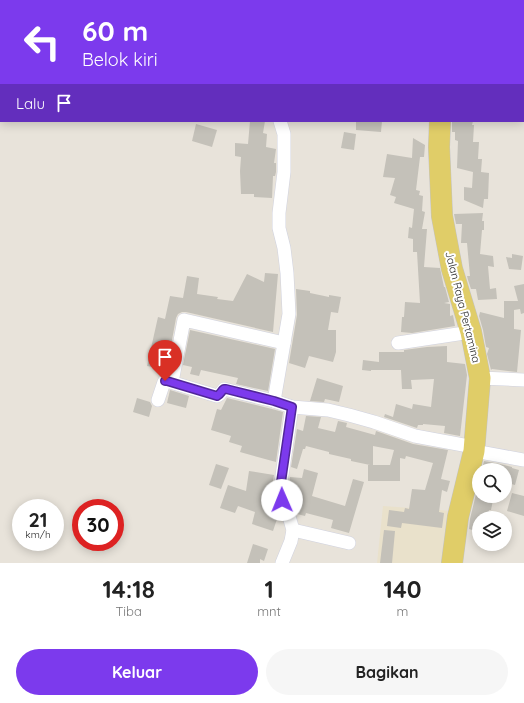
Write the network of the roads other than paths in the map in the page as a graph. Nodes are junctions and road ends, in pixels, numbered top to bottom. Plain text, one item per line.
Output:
1 (280, 122) edge
2 (440, 122) edge
3 (471, 332) junction
4 (284, 343) junction
5 (398, 343) dead end
6 (480, 378) junction
7 (524, 380) edge
8 (172, 382) junction
9 (158, 400) dead end
10 (274, 401) junction
11 (292, 407) junction
12 (474, 449) junction
13 (524, 460) edge
14 (293, 530) junction
15 (349, 543) dead end
16 (282, 563) edge
17 (452, 563) edge

1 - 4 street
2 - 3 main road, Jalan Raya Pertamina
3 - 5 street
3 - 6 main road, Jalan Raya Pertamina
4 - 8 street
4 - 10 street
6 - 7 street
6 - 12 main road, Jalan Raya Pertamina
8 - 9 street
8 - 10 street
10 - 11 street
11 - 12 street
11 - 14 street
12 - 13 street
12 - 17 main road, Jalan Raya Pertamina
14 - 15 street
14 - 16 street

